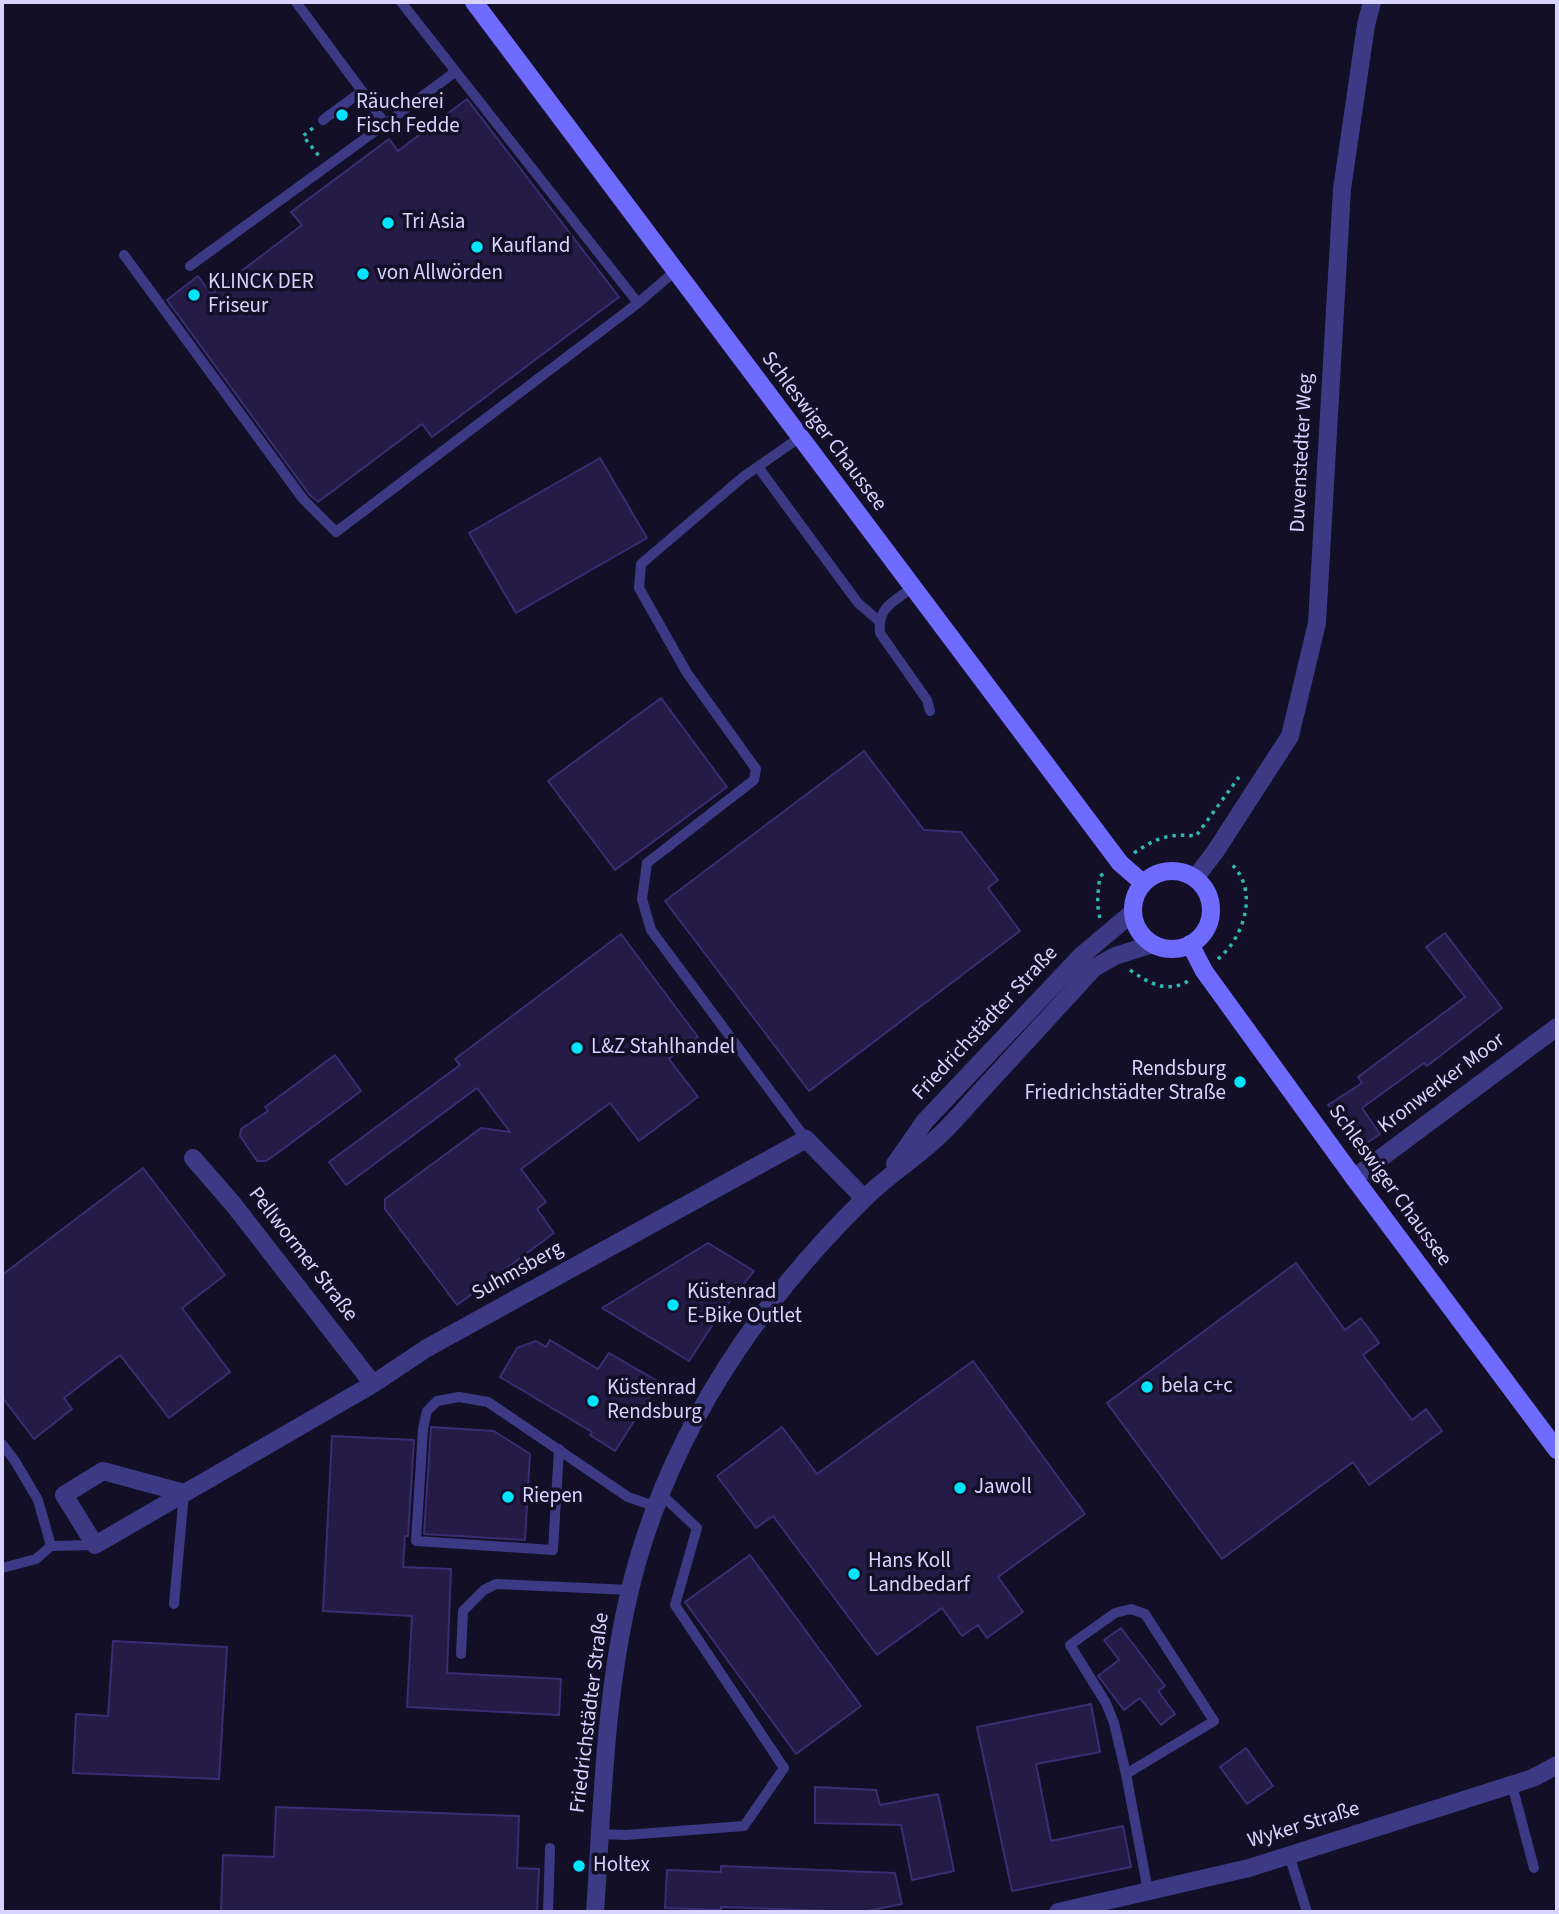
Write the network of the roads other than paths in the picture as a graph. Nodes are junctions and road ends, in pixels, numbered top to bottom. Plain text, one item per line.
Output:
1 (296, 2) edge
2 (401, 2) edge
3 (474, 2) edge
4 (1372, 2) edge
5 (455, 72) junction
6 (362, 91) junction
7 (323, 120) road end
8 (386, 124) junction
9 (124, 255) dead end
10 (190, 267) dead end
11 (674, 272) junction
12 (638, 303) junction
13 (799, 438) junction
14 (758, 467) junction
15 (912, 589) junction
16 (878, 621) junction
17 (930, 711) dead end
18 (1195, 878) junction
19 (1143, 883) junction
20 (1132, 914) junction
21 (1153, 944) junction
22 (1190, 944) junction
23 (1557, 1027) edge
24 (806, 1139) junction
25 (193, 1158) dead end
26 (886, 1178) junction
27 (1353, 1178) junction
28 (864, 1198) junction
29 (373, 1384) junction
30 (2, 1444) edge
31 (559, 1449) junction
32 (1557, 1450) edge
33 (184, 1493) junction
34 (659, 1501) junction
35 (95, 1545) junction
36 (51, 1546) junction
37 (2, 1568) edge
38 (631, 1590) junction
39 (174, 1604) dead end
40 (461, 1654) dead end
41 (1557, 1765) edge
42 (1126, 1774) junction
43 (1512, 1785) junction
44 (600, 1834) junction
45 (550, 1848) dead end
46 (1289, 1855) junction
47 (1534, 1868) dead end
48 (1148, 1891) junction
49 (548, 1912) edge
50 (595, 1912) edge
51 (1058, 1912) edge
52 (1307, 1912) edge

1 - 6 lane
2 - 5 lane
3 - 11 main road, Schleswiger Chaussee
4 - 18 street, Duvenstedter Weg
5 - 8 lane
5 - 12 lane
6 - 7 lane
6 - 8 lane
8 - 10 lane
9 - 12 lane
11 - 12 lane
11 - 13 main road, Schleswiger Chaussee
13 - 14 lane
13 - 15 main road, Schleswiger Chaussee
14 - 16 lane
14 - 24 lane
15 - 16 lane
15 - 19 main road, Schleswiger Chaussee
16 - 17 lane
18 - 19 main road
18 - 22 main road
19 - 20 main road
20 - 21 main road
20 - 26 street, Friedrichstädter Straße
21 - 22 main road
21 - 26 street, Friedrichstädter Straße
22 - 27 main road, Schleswiger Chaussee
23 - 27 street, Kronwerker Moor
24 - 28 street
24 - 29 street, Suhmsberg
25 - 29 street, Pellwormer Straße
26 - 28 street, Friedrichstädter Straße
27 - 32 main road, Schleswiger Chaussee
28 - 34 street, Friedrichstädter Straße
29 - 33 street, Suhmsberg
30 - 36 lane
31 - 31 lane
31 - 34 lane
33 - 35 street, Suhmsberg
33 - 35 street
33 - 39 lane
34 - 38 street, Friedrichstädter Straße
34 - 44 lane
35 - 36 lane
36 - 37 lane
38 - 40 lane
38 - 44 street, Friedrichstädter Straße
41 - 43 street, Wyker Straße
42 - 42 lane
42 - 48 lane
43 - 46 street, Wyker Straße
43 - 47 lane
44 - 50 street, Friedrichstädter Straße
45 - 49 lane
46 - 48 street, Wyker Straße
46 - 52 lane
48 - 51 street, Wyker Straße

